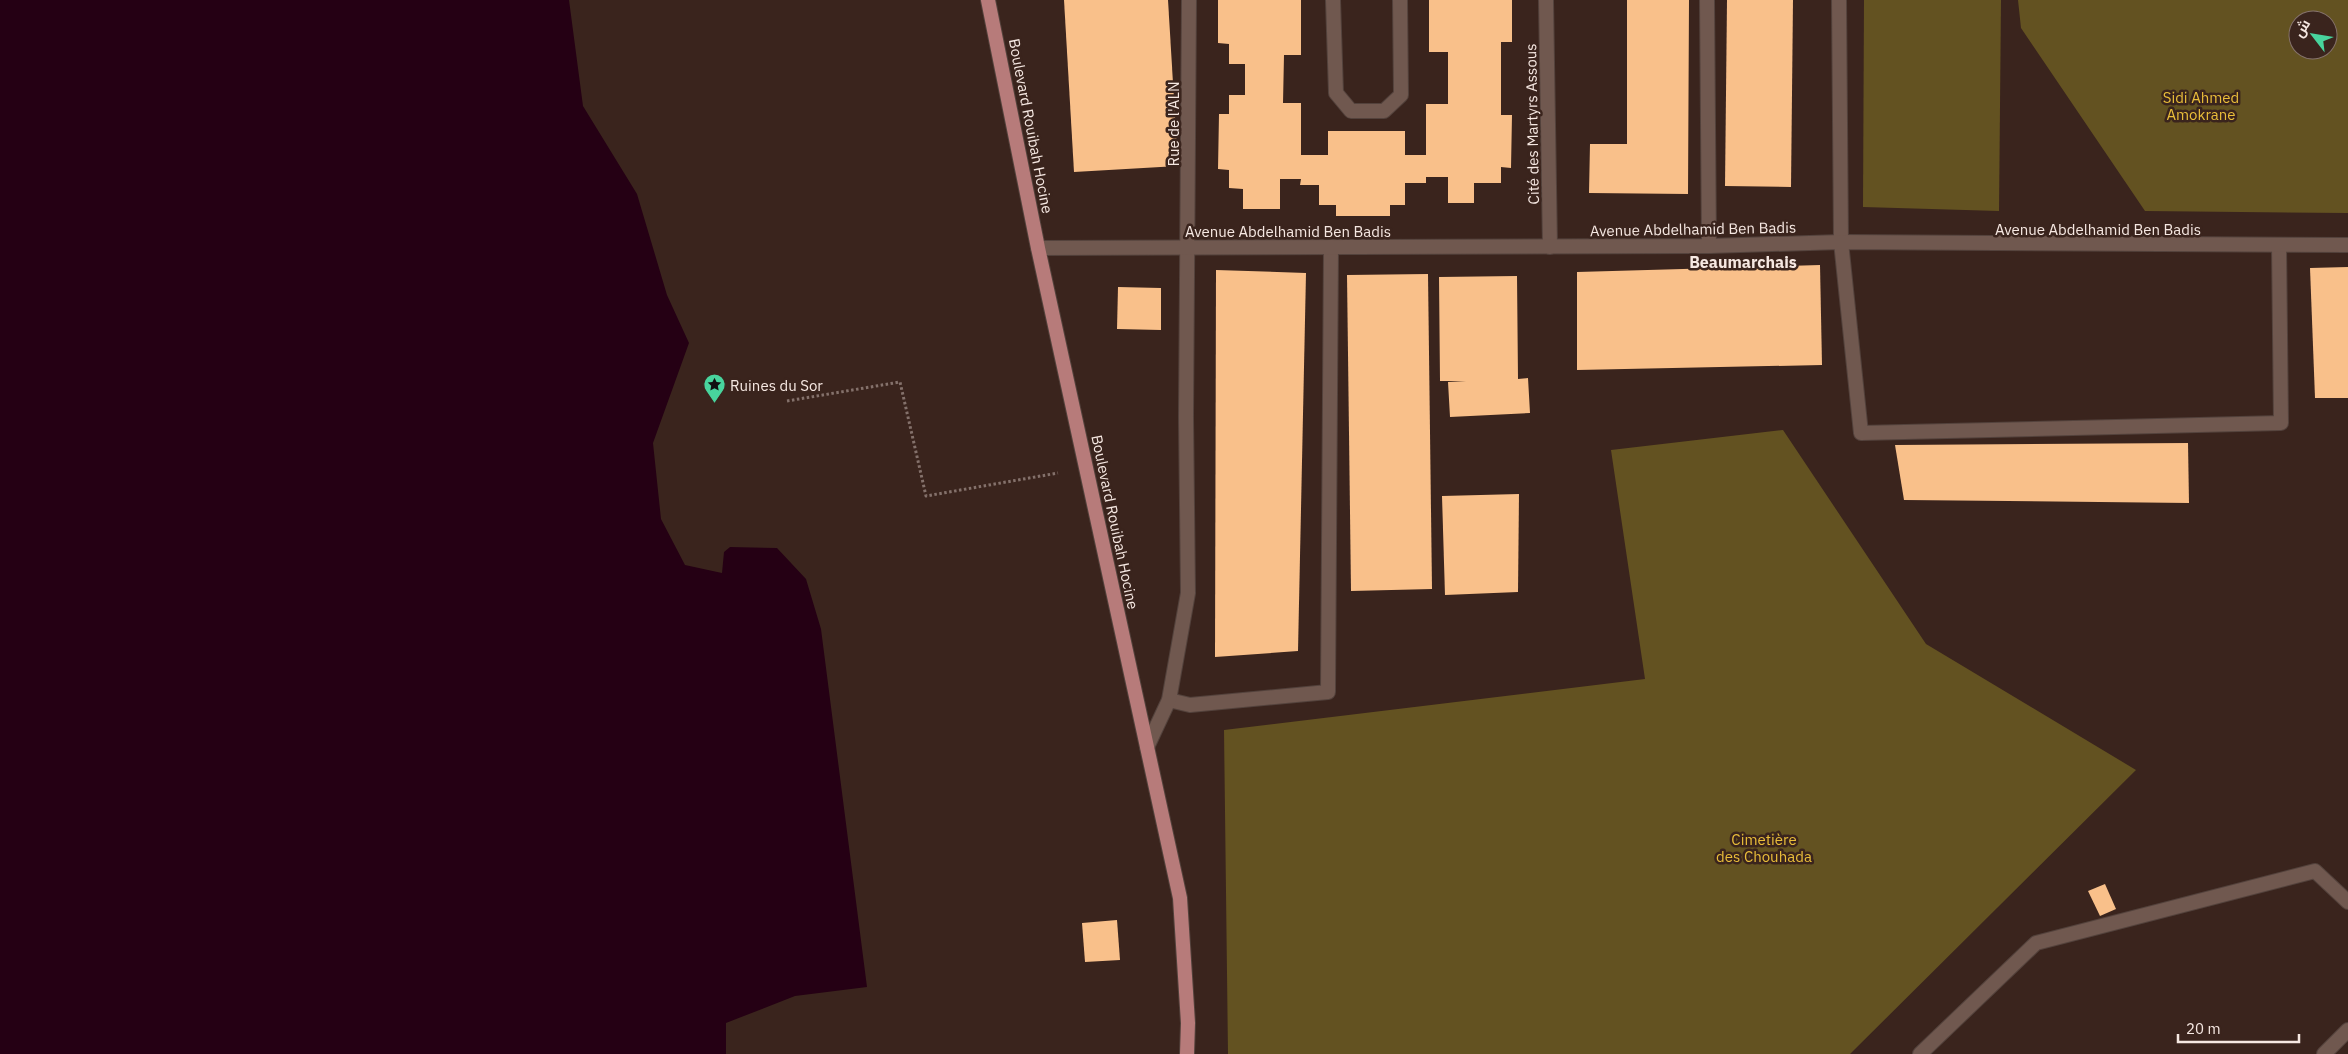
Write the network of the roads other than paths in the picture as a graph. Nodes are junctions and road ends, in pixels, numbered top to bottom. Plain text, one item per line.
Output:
1 (988, 0) edge
2 (1189, 0) edge
3 (1333, 0) edge
4 (1400, 0) edge
5 (1546, 0) edge
6 (1706, 0) edge
7 (1839, 0) edge
8 (1841, 242) junction
9 (1709, 246) junction
10 (2279, 246) junction
11 (2348, 246) edge
12 (1550, 247) junction
13 (1038, 248) junction
14 (1189, 248) junction
15 (1332, 248) junction
16 (1169, 700) junction
17 (1147, 746) junction
18 (2348, 902) edge
19 (2348, 1030) edge
20 (1187, 1054) edge
21 (1920, 1054) edge
22 (2324, 1054) edge

1 - 13 main road, Boulevard Rouibah Hocine
2 - 14 street, Rue de l'ALN
3 - 4 street
5 - 12 street, Cité des Martyrs Assous
6 - 9 street
7 - 8 street
8 - 9 street, Avenue Abdelhamid Ben Badis
8 - 10 street, Avenue Abdelhamid Ben Badis
8 - 10 street
9 - 12 street, Avenue Abdelhamid Ben Badis
10 - 11 street, Avenue Abdelhamid Ben Badis
12 - 15 street, Avenue Abdelhamid Ben Badis
13 - 14 street, Avenue Abdelhamid Ben Badis
13 - 17 main road, Boulevard Rouibah Hocine
14 - 15 street, Avenue Abdelhamid Ben Badis
14 - 16 street, Rue de l'ALN
15 - 16 street
16 - 17 street, Rue de l'ALN
17 - 20 main road, Boulevard Rouibah Hocine
18 - 21 street
19 - 22 street

